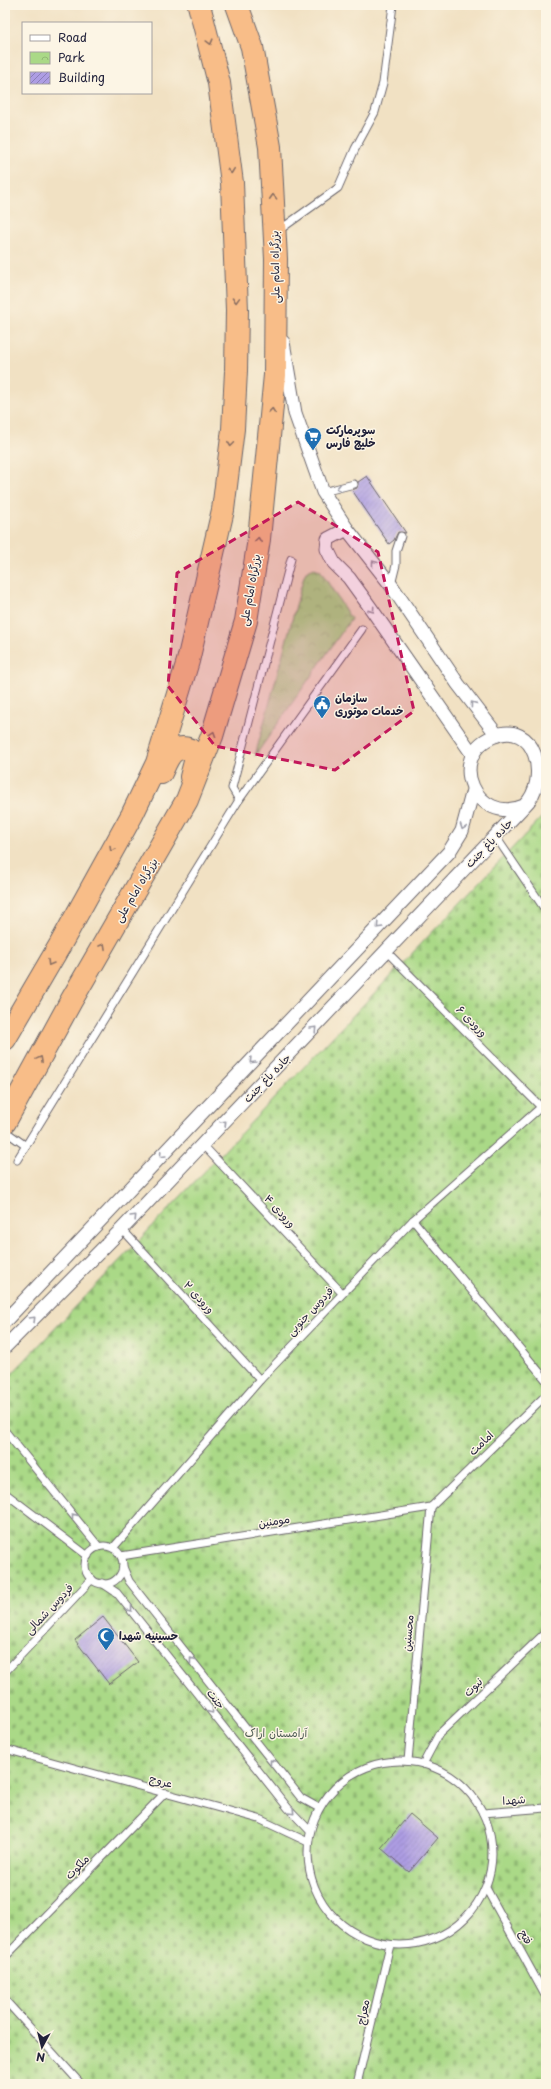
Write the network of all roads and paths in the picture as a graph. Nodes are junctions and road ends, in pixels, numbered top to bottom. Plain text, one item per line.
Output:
1 (199, 5) edge
2 (237, 5) edge
3 (393, 5) edge
4 (275, 233) junction
5 (276, 302) junction
6 (354, 484) dead end
7 (323, 492) junction
8 (347, 529) junction
9 (401, 536) dead end
10 (291, 559) dead end
11 (391, 585) junction
12 (362, 629) dead end
13 (497, 735) junction
14 (473, 755) junction
15 (546, 778) edge
16 (473, 790) junction
17 (543, 794) edge
18 (239, 800) junction
19 (524, 806) junction
20 (132, 815) junction
21 (169, 834) junction
22 (496, 837) junction
23 (546, 912) edge
24 (387, 952) junction
25 (5, 1039) edge
26 (269, 1044) junction
27 (285, 1059) junction
28 (541, 1107) joint
29 (5, 1122) edge
30 (5, 1131) edge
31 (202, 1145) junction
32 (26, 1146) junction
33 (17, 1160) dead end
34 (413, 1220) junction
35 (122, 1229) junction
36 (342, 1293) junction
37 (5, 1320) edge
38 (5, 1347) edge
39 (260, 1380) junction
40 (546, 1380) edge
41 (546, 1395) edge
42 (5, 1431) edge
43 (5, 1493) edge
44 (431, 1507) junction
45 (99, 1547) junction
46 (113, 1548) junction
47 (88, 1556) junction
48 (121, 1556) junction
49 (123, 1567) junction
50 (92, 1579) junction
51 (102, 1583) junction
52 (546, 1632) edge
53 (5, 1672) edge
54 (5, 1749) edge
55 (408, 1761) junction
56 (423, 1764) junction
57 (165, 1793) junction
58 (319, 1808) junction
59 (546, 1808) edge
60 (483, 1813) junction
61 (310, 1831) junction
62 (308, 1842) junction
63 (486, 1888) junction
64 (390, 1945) junction
65 (5, 1957) edge
66 (546, 1997) edge
67 (5, 2000) edge
68 (81, 2084) edge
69 (357, 2084) edge

1 -> 20 highway
4 -> 2 highway, بزرگراه امام علی
3 - 4 lane
4 - 5 highway, بزرگراه امام علی
5 - 7 street
21 -> 5 highway, بزرگراه امام علی
6 -> 7 lane
7 - 8 street
11 -> 8 street
8 -> 14 street
9 - 11 lane
10 - 18 lane
13 -> 11 street
12 - 18 lane
13 - 14 street
13 - 15 street
14 - 16 street
15 - 17 street
16 - 19 street
16 -> 26 street, جاده باغ جنت
17 - 19 street
18 - 32 lane
19 - 22 street, جاده باغ جنت
20 - 21 highway
20 -> 25 highway
29 -> 21 highway, بزرگراه امام علی
22 - 23 lane
22 - 24 street, جاده باغ جنت
27 -> 24 street, جاده باغ جنت
24 - 28 lane, ورودی ۶
26 - 27 street
26 -> 37 street, جاده باغ جنت
31 -> 27 street, جاده باغ جنت
28 - 34 lane, فردوس جنوبی
30 - 32 lane
35 -> 31 street, جاده باغ جنت
31 - 36 lane, ورودی ۴
32 - 33 lane
34 - 36 lane, فردوس جنوبی
34 - 40 lane
38 -> 35 street, جاده باغ جنت
35 - 39 lane, ورودی ۲
36 - 39 lane, فردوس جنوبی
39 - 46 lane, فردوس جنوبی
41 - 44 lane, امامت
45 -> 42 lane
43 - 47 lane
44 - 48 lane, مومنین
44 - 55 lane, محسنین
45 - 46 lane
45 - 47 lane
46 - 48 lane
47 - 50 lane
48 - 49 lane
49 - 51 lane
58 -> 49 lane
50 - 51 lane
50 - 53 lane, فردوس شمالی
51 -> 61 lane, جنت
52 - 56 lane, نبوت
54 - 57 lane, عروج
55 - 56 lane
55 - 58 lane
56 - 60 lane
57 - 62 lane, عروج
57 - 65 lane, ملکوت
58 - 61 lane
59 - 60 lane, شهدا
60 - 63 lane
61 - 62 lane
62 - 64 lane
63 - 64 lane
63 - 66 lane, فتح
64 - 69 lane, معراج
67 - 68 lane

